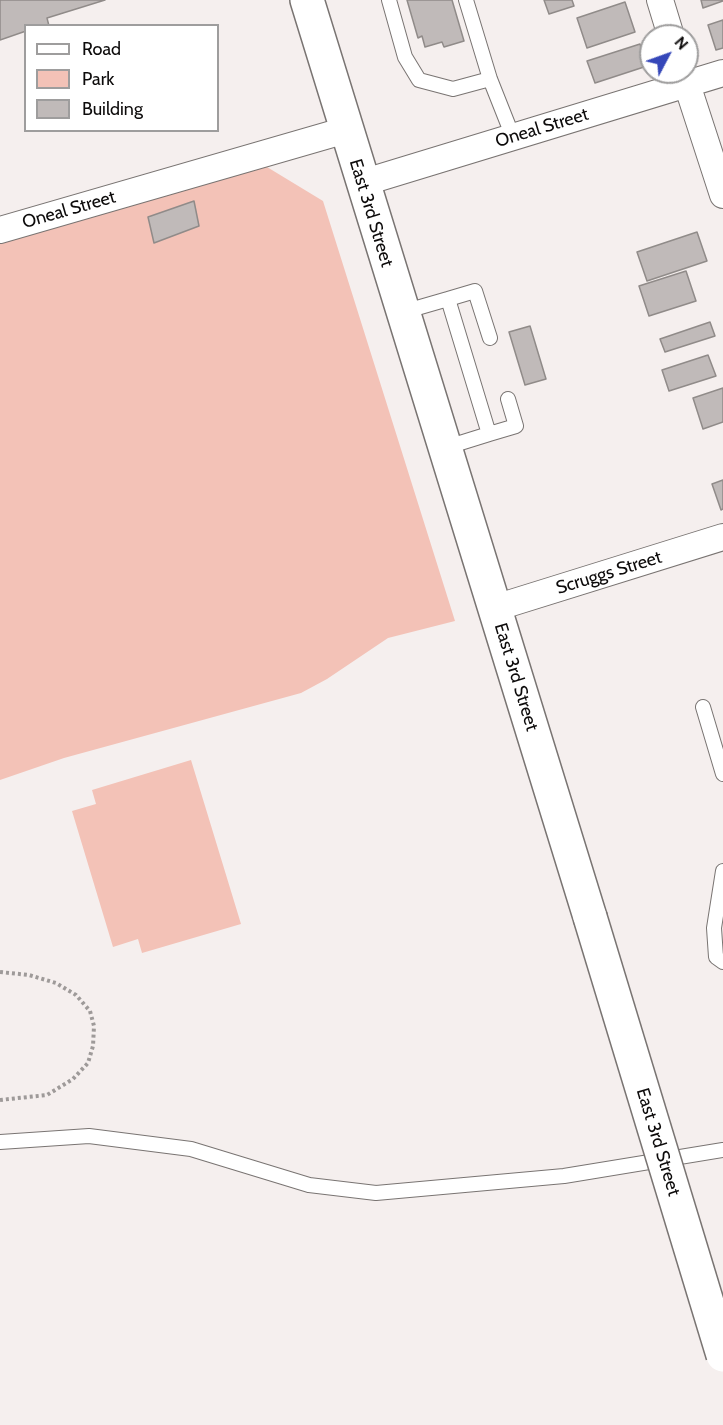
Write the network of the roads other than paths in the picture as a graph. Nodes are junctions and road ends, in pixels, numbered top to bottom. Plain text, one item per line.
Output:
1 (307, 0) edge
2 (389, 0) edge
3 (466, 0) edge
4 (660, 0) edge
5 (667, 24) edge
6 (723, 73) edge
7 (699, 76) edge
8 (490, 79) junction
9 (668, 84) edge
10 (687, 84) edge
11 (345, 130) junction
12 (513, 137) junction
13 (362, 183) junction
14 (723, 195) edge
15 (0, 230) edge
16 (448, 299) junction
17 (402, 312) junction
18 (490, 338) dead end
19 (508, 399) dead end
20 (489, 434) junction
21 (444, 448) junction
22 (723, 537) edge
23 (495, 608) junction
24 (703, 707) dead end
25 (723, 774) edge
26 (723, 871) edge
27 (723, 962) edge
28 (0, 1143) edge
29 (723, 1150) edge
30 (723, 1355) edge

1 - 11 main road, East 3rd Street
2 - 8 lane
3 - 8 lane
4 - 5 street
6 - 7 street, Oneal Street
8 - 12 lane
9 - 12 street, Oneal Street
10 - 14 street
11 - 13 main road, East 3rd Street
11 - 15 street, Oneal Street
12 - 13 street, Oneal Street
13 - 17 main road, East 3rd Street
16 - 17 lane
16 - 18 lane
16 - 20 lane
17 - 21 main road, East 3rd Street
19 - 20 lane
20 - 21 lane
21 - 23 main road, East 3rd Street
22 - 23 street, Scruggs Street
23 - 30 main road, East 3rd Street, bridge
24 - 25 lane
26 - 27 lane
28 - 29 lane

